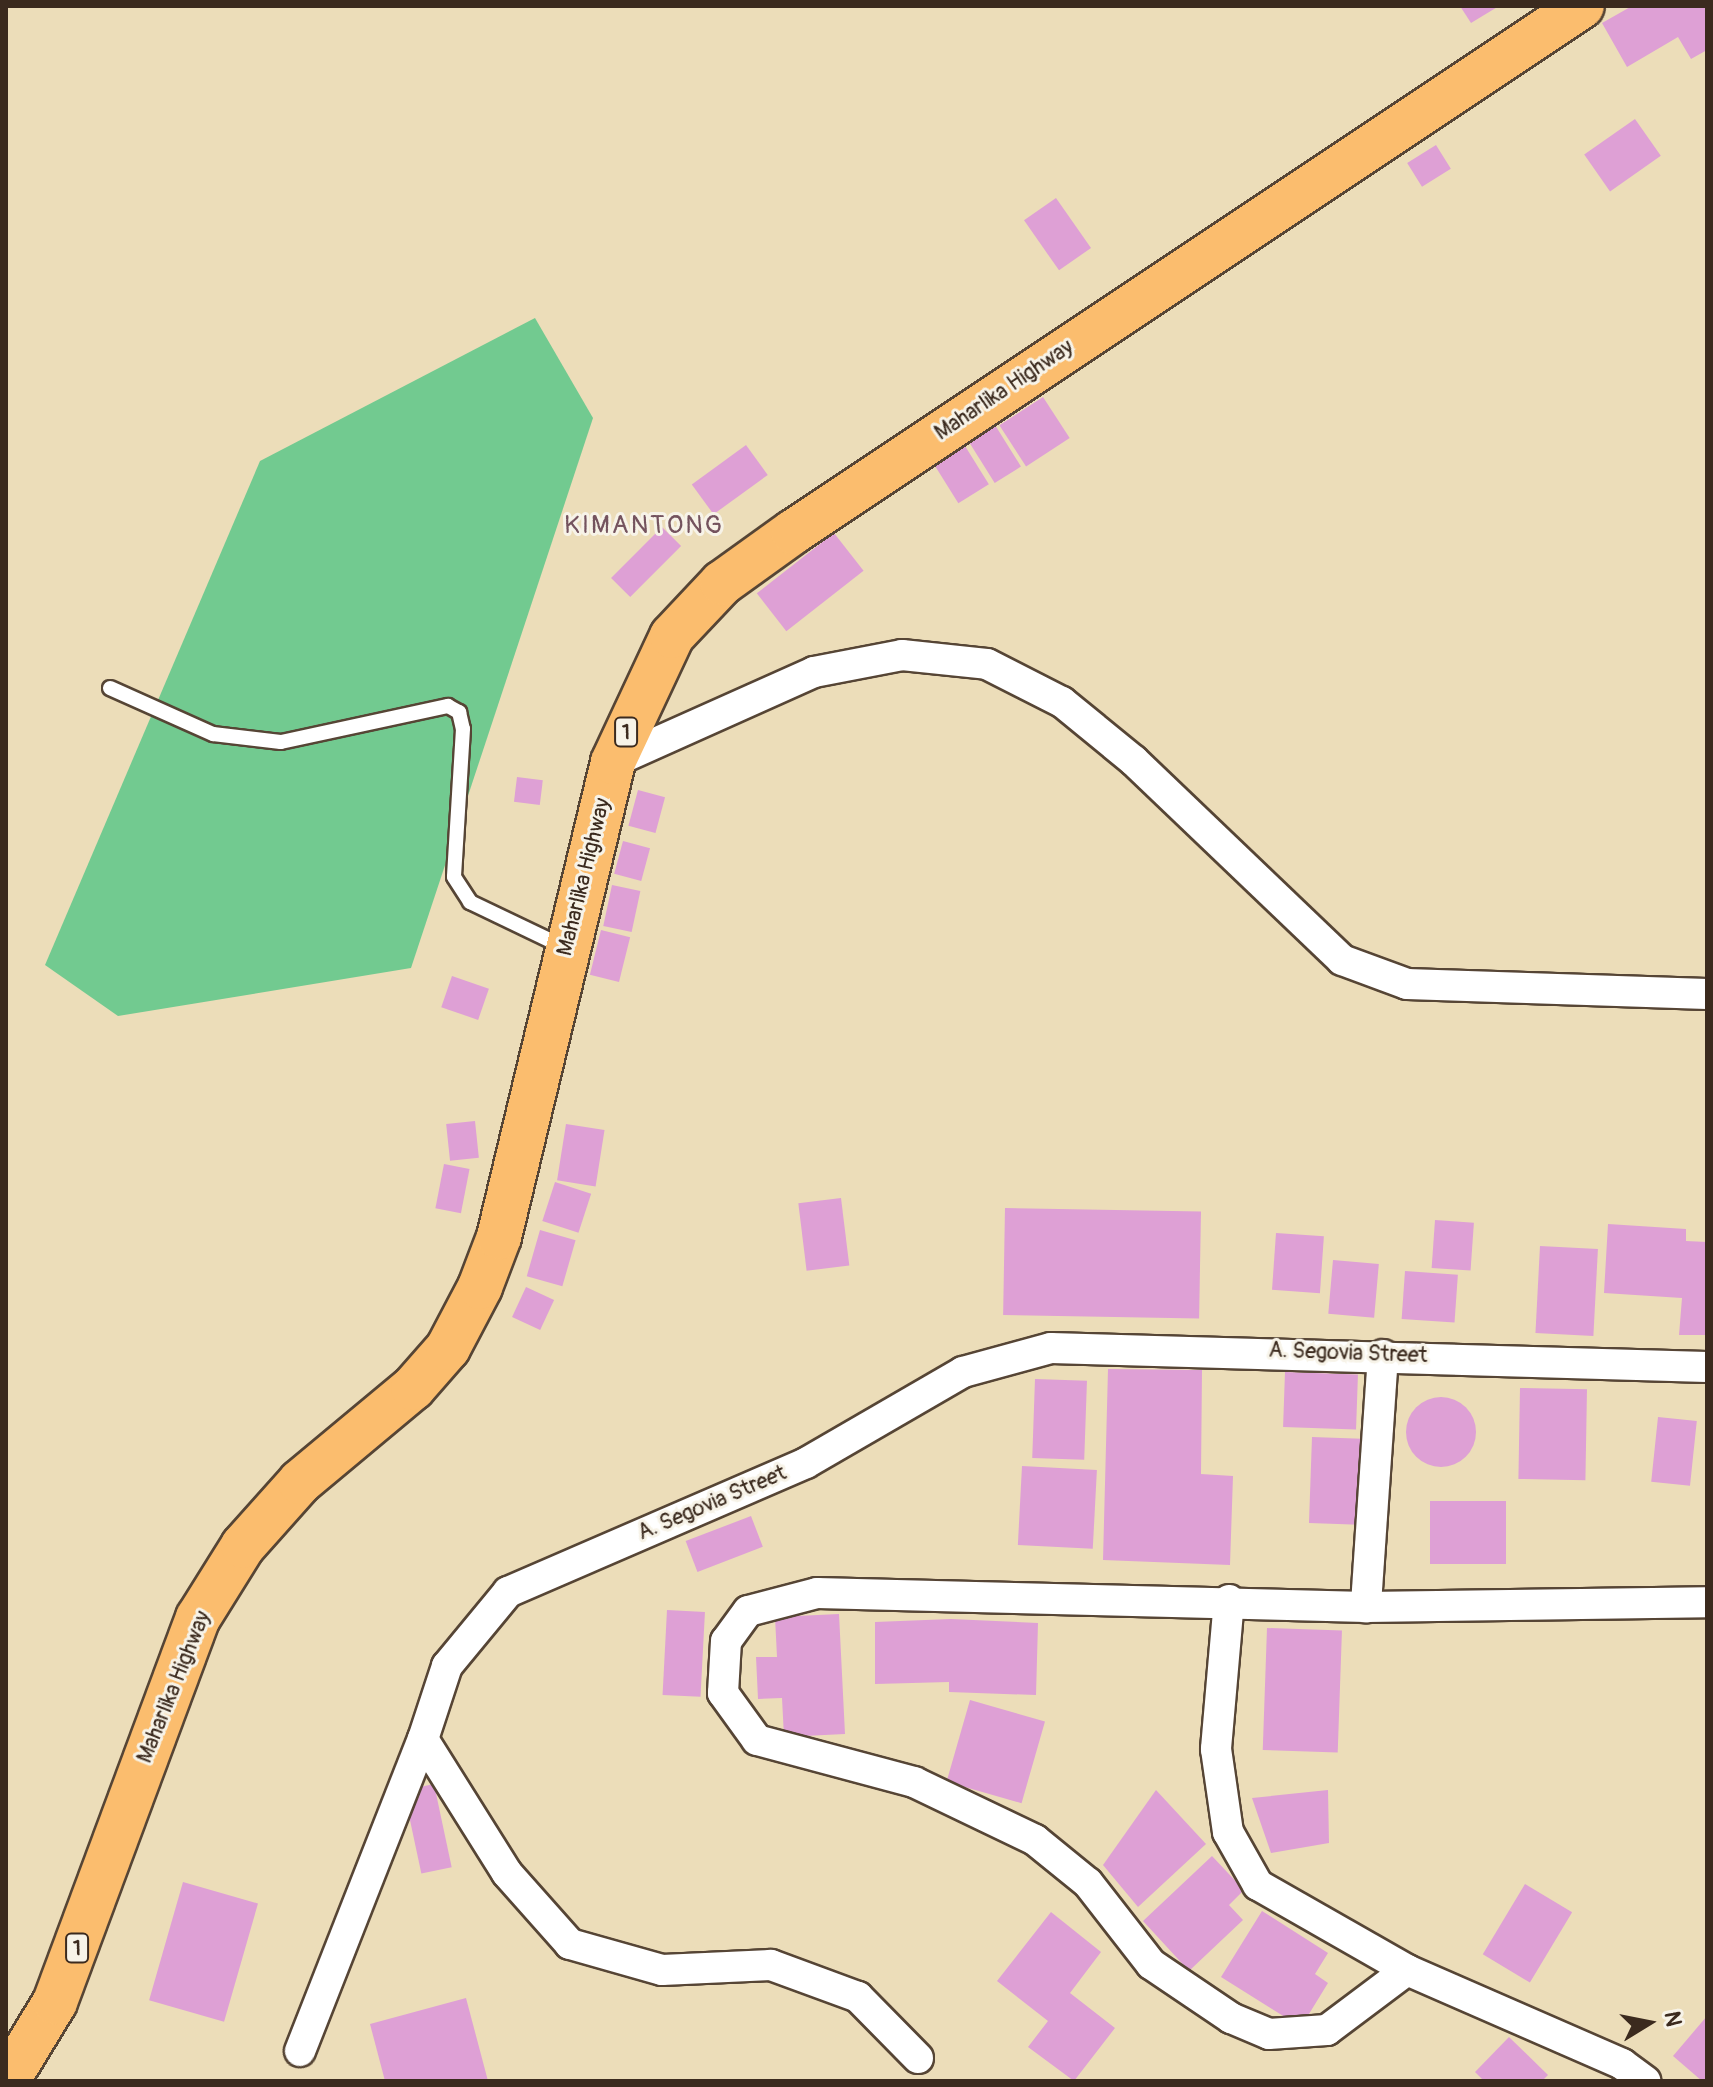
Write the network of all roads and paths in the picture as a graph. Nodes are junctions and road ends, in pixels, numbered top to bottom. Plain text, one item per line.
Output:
1 (1582, 6) edge
2 (110, 688) dead end
3 (613, 762) junction
4 (566, 948) junction
5 (1707, 994) edge
6 (1383, 1355) junction
7 (1707, 1367) edge
8 (1229, 1600) junction
9 (1707, 1602) edge
10 (1366, 1607) junction
11 (423, 1739) junction
12 (1407, 1970) junction
13 (300, 2051) dead end
14 (918, 2058) dead end
15 (7, 2081) edge
16 (1645, 2081) edge

1 - 3 main road, Maharlika Highway / 1
2 - 4 lane
3 - 4 main road, Maharlika Highway / 1
3 - 5 street
4 - 15 main road, Maharlika Highway / 1
6 - 7 street, A. Segovia Street
6 - 10 street
6 - 11 street, A. Segovia Street
8 - 10 street
8 - 12 street
8 - 12 street
9 - 10 street
11 - 13 street, A. Segovia Street
11 - 14 street
12 - 16 street

